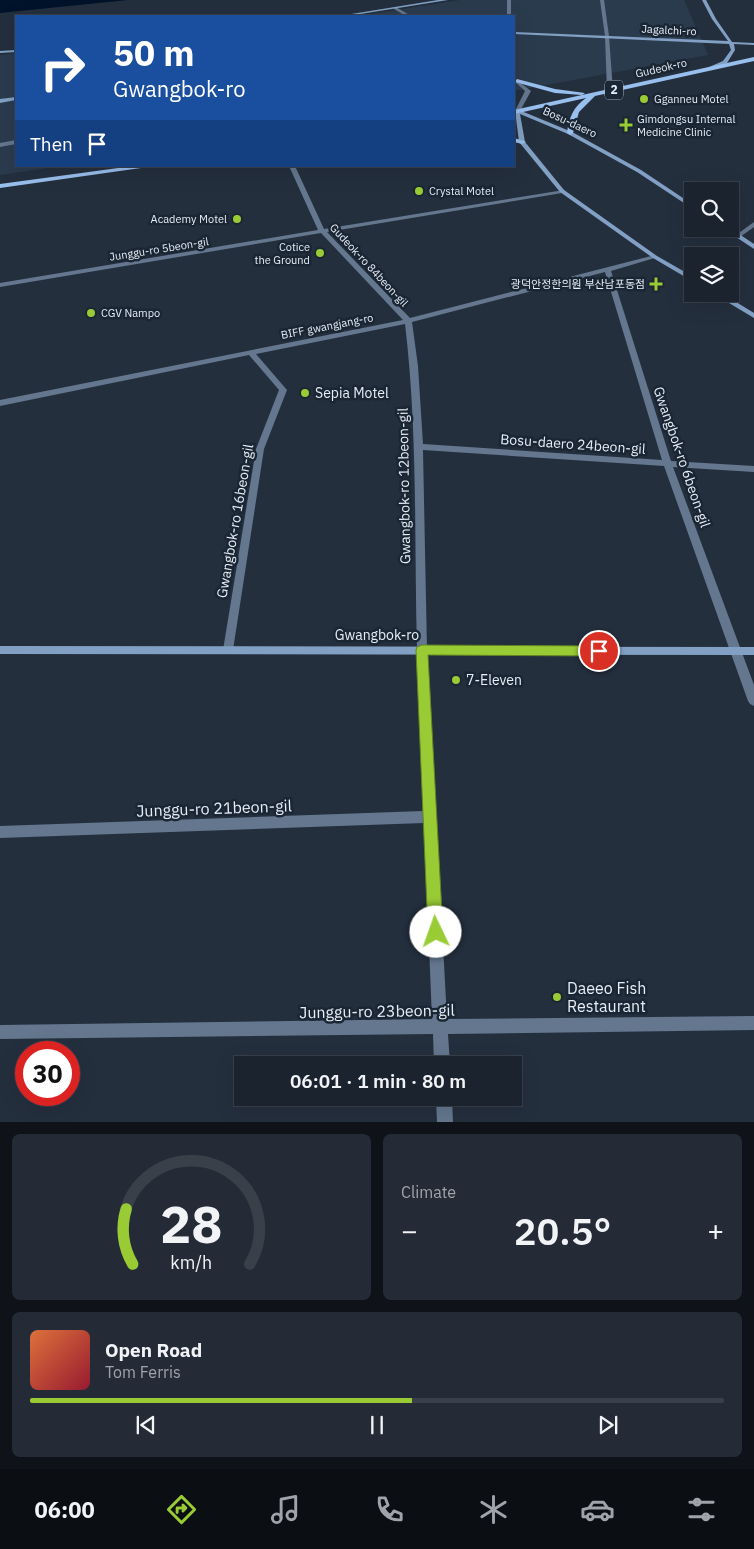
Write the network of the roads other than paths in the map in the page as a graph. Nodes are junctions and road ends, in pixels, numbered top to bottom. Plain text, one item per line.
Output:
1 (446, 0) edge
2 (509, 0) edge
3 (602, 0) edge
4 (704, 0) edge
5 (395, 8) junction
6 (348, 15) edge
7 (407, 15) edge
8 (509, 15) edge
9 (714, 19) junction
10 (515, 32) edge
11 (607, 36) junction
12 (731, 43) junction
13 (754, 44) edge
14 (15, 51) edge
15 (0, 52) edge
16 (754, 59) edge
17 (711, 68) junction
18 (515, 80) edge
19 (610, 91) junction
20 (597, 94) junction
21 (15, 99) edge
22 (0, 101) edge
23 (515, 111) edge
24 (570, 133) junction
25 (515, 140) edge
26 (15, 142) edge
27 (522, 142) junction
28 (0, 145) edge
29 (144, 167) edge
30 (292, 167) edge
31 (0, 186) edge
32 (562, 191) junction
33 (684, 201) edge
34 (754, 224) edge
35 (322, 231) junction
36 (739, 235) edge
37 (739, 236) edge
38 (754, 236) edge
39 (739, 237) edge
40 (754, 248) edge
41 (655, 257) junction
42 (607, 269) junction
43 (684, 274) edge
44 (0, 285) edge
45 (731, 302) edge
46 (754, 316) edge
47 (408, 321) junction
48 (251, 353) junction
49 (0, 403) edge
50 (420, 447) junction
51 (668, 464) junction
52 (754, 469) edge
53 (0, 650) edge
54 (228, 650) junction
55 (422, 650) junction
56 (754, 651) edge
57 (737, 652) junction
58 (754, 701) edge
59 (430, 817) junction
60 (0, 832) edge
61 (754, 1023) edge
62 (440, 1028) junction
63 (0, 1032) edge
64 (442, 1056) edge
65 (444, 1106) edge
66 (445, 1122) edge

1 - 5 main road
2 - 8 street
3 - 11 street
4 - 9 main road
5 - 6 main road
5 - 7 street
9 - 12 main road
9 - 13 main road
10 - 11 main road, Jagalchi-ro
11 - 12 main road, Jagalchi-ro
11 - 19 street
12 - 13 main road
12 - 17 main road
14 - 15 main road
16 - 17 main road, Gudeok-ro / 2
17 - 19 main road, Gudeok-ro / 2
18 - 20 main road
18 - 23 street
19 - 20 main road, Gudeok-ro / 2
20 - 23 main road, Gudeok-ro / 2
20 - 24 main road
21 - 22 main road
23 - 24 main road, Bosu-daero
23 - 27 main road
24 - 33 main road, Bosu-daero
25 - 27 main road
26 - 28 street
27 - 32 main road
29 - 31 main road
30 - 35 street, Gudeok-ro 84beon-gil
32 - 35 street
32 - 41 main road
34 - 36 street
35 - 44 street, Junggu-ro 5beon-gil
35 - 47 street, Gudeok-ro 84beon-gil
37 - 38 street
39 - 40 main road
41 - 42 street, BIFF gwangjang-ro
41 - 43 main road
42 - 47 street, BIFF gwangjang-ro
42 - 51 street, Gwangbok-ro 6beon-gil
45 - 46 main road
47 - 48 street, BIFF gwangjang-ro
47 - 50 street, Gwangbok-ro 12beon-gil
48 - 49 street, BIFF gwangjang-ro
48 - 54 street, Gwangbok-ro 16beon-gil
50 - 51 street, Bosu-daero 24beon-gil
50 - 55 street, Gwangbok-ro 12beon-gil
51 - 52 street, Bosu-daero 24beon-gil
51 - 57 street, Gwangbok-ro 6beon-gil
53 - 54 main road, Gwangbok-ro
54 - 55 main road, Gwangbok-ro
55 - 57 main road, Gwangbok-ro
55 - 59 street, Gwangbok-ro 12beon-gil
56 - 57 main road, Gwangbok-ro
57 - 58 street, Gwangbok-ro 6beon-gil
59 - 60 street, Junggu-ro 21beon-gil
59 - 62 street, Gwangbok-ro 12beon-gil
61 - 62 street, Junggu-ro 23beon-gil
62 - 63 street, Junggu-ro 23beon-gil
62 - 64 street, Gwangbok-ro 12beon-gil
65 - 66 street

